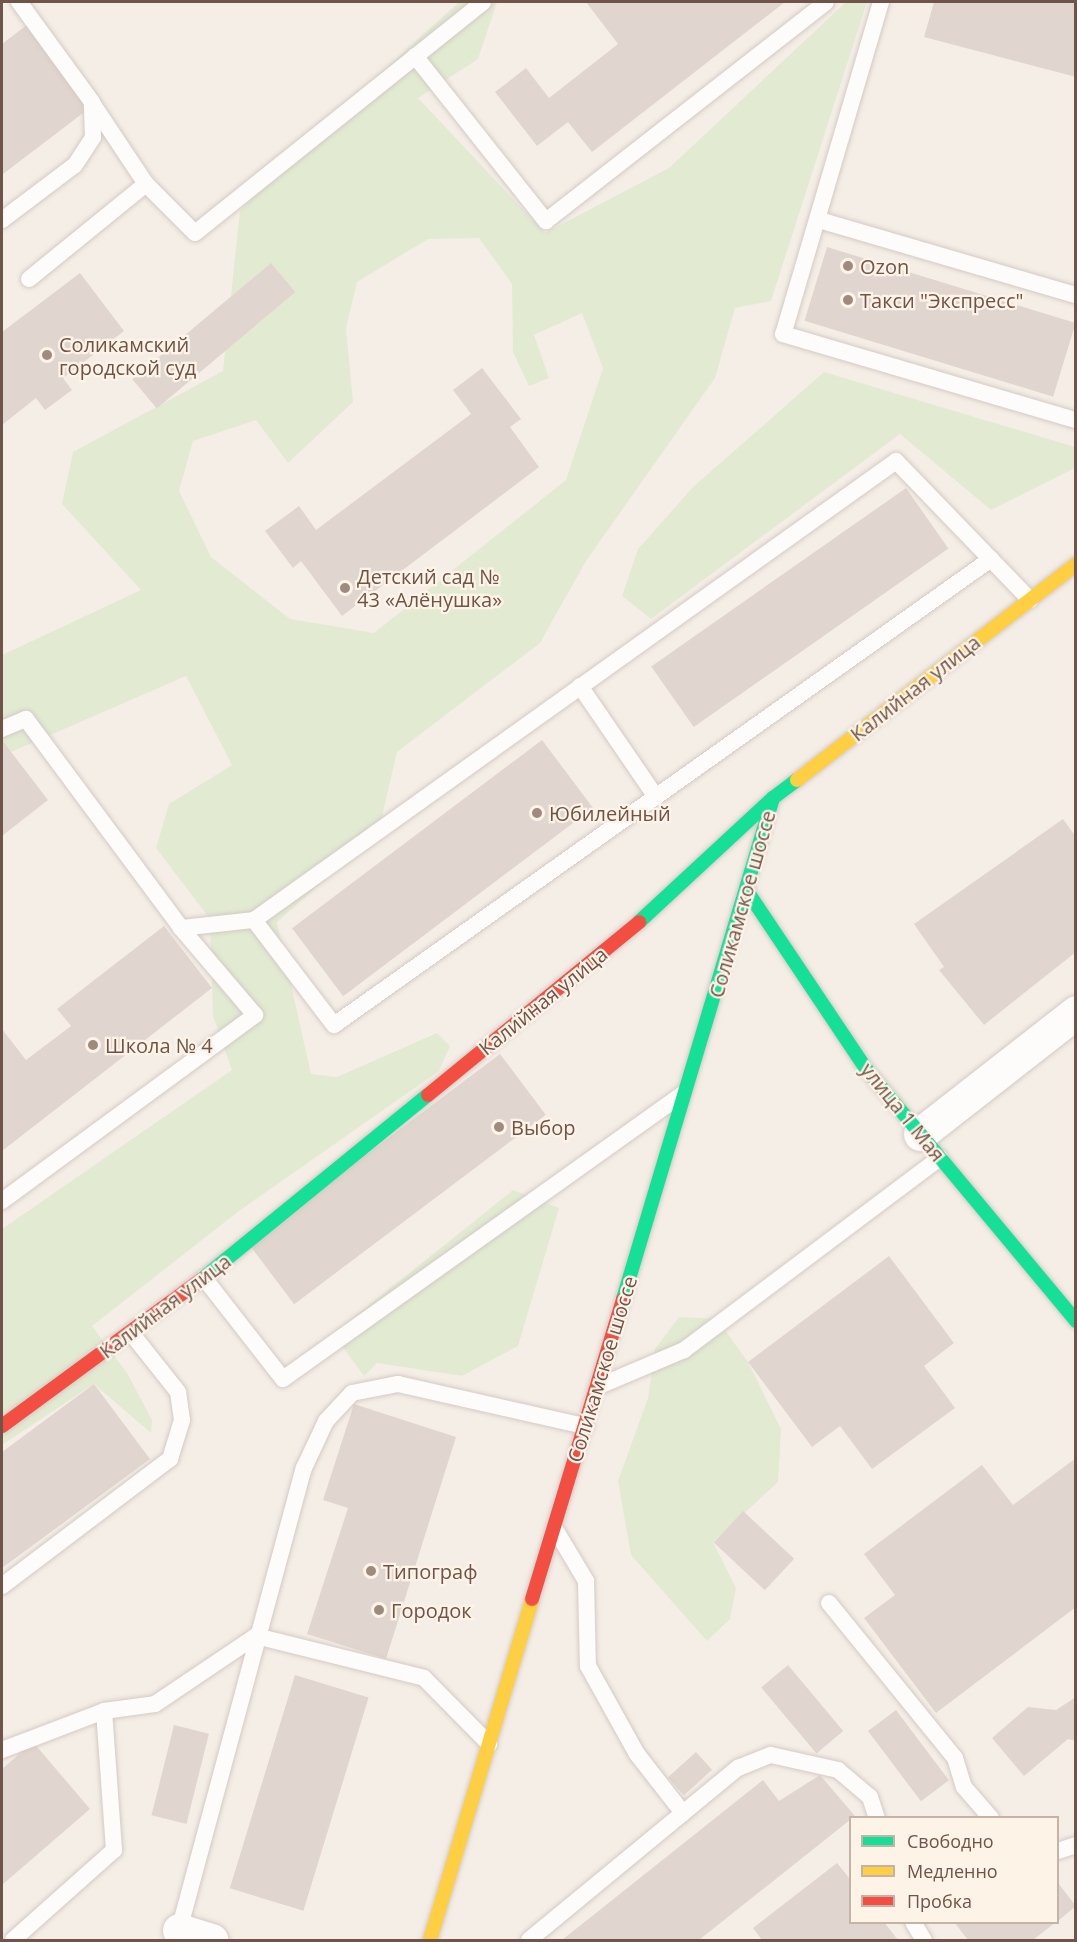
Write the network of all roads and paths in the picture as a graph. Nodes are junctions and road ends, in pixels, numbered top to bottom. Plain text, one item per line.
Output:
1 (19, 2) edge
2 (483, 2) edge
3 (826, 2) edge
4 (881, 2) edge
5 (415, 56) junction
6 (92, 102) junction
7 (146, 184) junction
8 (2, 220) edge
9 (819, 220) junction
10 (29, 279) dead end
11 (1076, 295) edge
12 (1076, 420) edge
13 (991, 559) junction
14 (1076, 564) edge
15 (1029, 600) junction
16 (580, 686) junction
17 (2, 729) edge
18 (656, 797) junction
19 (773, 798) junction
20 (747, 891) junction
21 (254, 920) junction
22 (181, 928) junction
23 (1076, 1012) edge
24 (686, 1091) junction
25 (930, 1146) junction
26 (2, 1202) edge
27 (204, 1278) junction
28 (1076, 1321) edge
29 (130, 1333) junction
30 (597, 1387) junction
31 (2, 1426) edge
32 (585, 1426) junction
33 (554, 1528) junction
34 (2, 1586) edge
35 (829, 1603) dead end
36 (256, 1636) junction
37 (104, 1711) junction
38 (489, 1744) junction
39 (2, 1750) edge
40 (683, 1813) junction
41 (876, 1816) edge
42 (989, 1816) edge
43 (1076, 1845) edge
44 (1059, 1851) edge
45 (914, 1924) edge
46 (178, 1935) edge
47 (13, 1941) edge
48 (212, 1941) edge
49 (430, 1941) edge
50 (529, 1941) edge
51 (924, 1941) edge

1 - 6 lane
2 - 5 lane
3 - 5 lane
4 - 9 lane
5 - 7 lane
6 - 7 lane
6 - 8 lane
7 - 10 lane
9 - 11 lane
9 - 12 lane
13 - 15 lane
13 - 16 lane
13 - 18 lane
14 - 15 main road, Калийная улица
15 - 19 main road, Калийная улица
16 - 18 lane
16 - 21 lane
17 - 22 lane
18 - 21 lane
19 - 20 main road, Соликамское шоссе
19 - 27 main road, Калийная улица
20 - 24 main road, Соликамское шоссе
20 - 25 main road, улица 1 Мая
21 - 22 lane
22 - 26 lane
23 - 25 street
24 - 27 lane
24 - 30 main road, Соликамское шоссе
25 - 28 main road, улица 1 Мая
25 - 30 lane
27 - 29 main road, Калийная улица
29 - 31 main road, Калийная улица
29 - 34 lane
30 - 32 main road, Соликамское шоссе
32 - 33 main road, Соликамское шоссе
32 - 36 lane
33 - 38 main road, Соликамское шоссе
33 - 40 lane
35 - 42 lane
36 - 37 lane
36 - 38 lane
36 - 46 lane
37 - 39 lane
37 - 47 lane
38 - 49 main road, Соликамское шоссе
40 - 41 lane
40 - 50 lane
43 - 44 lane
45 - 51 lane
46 - 48 street

